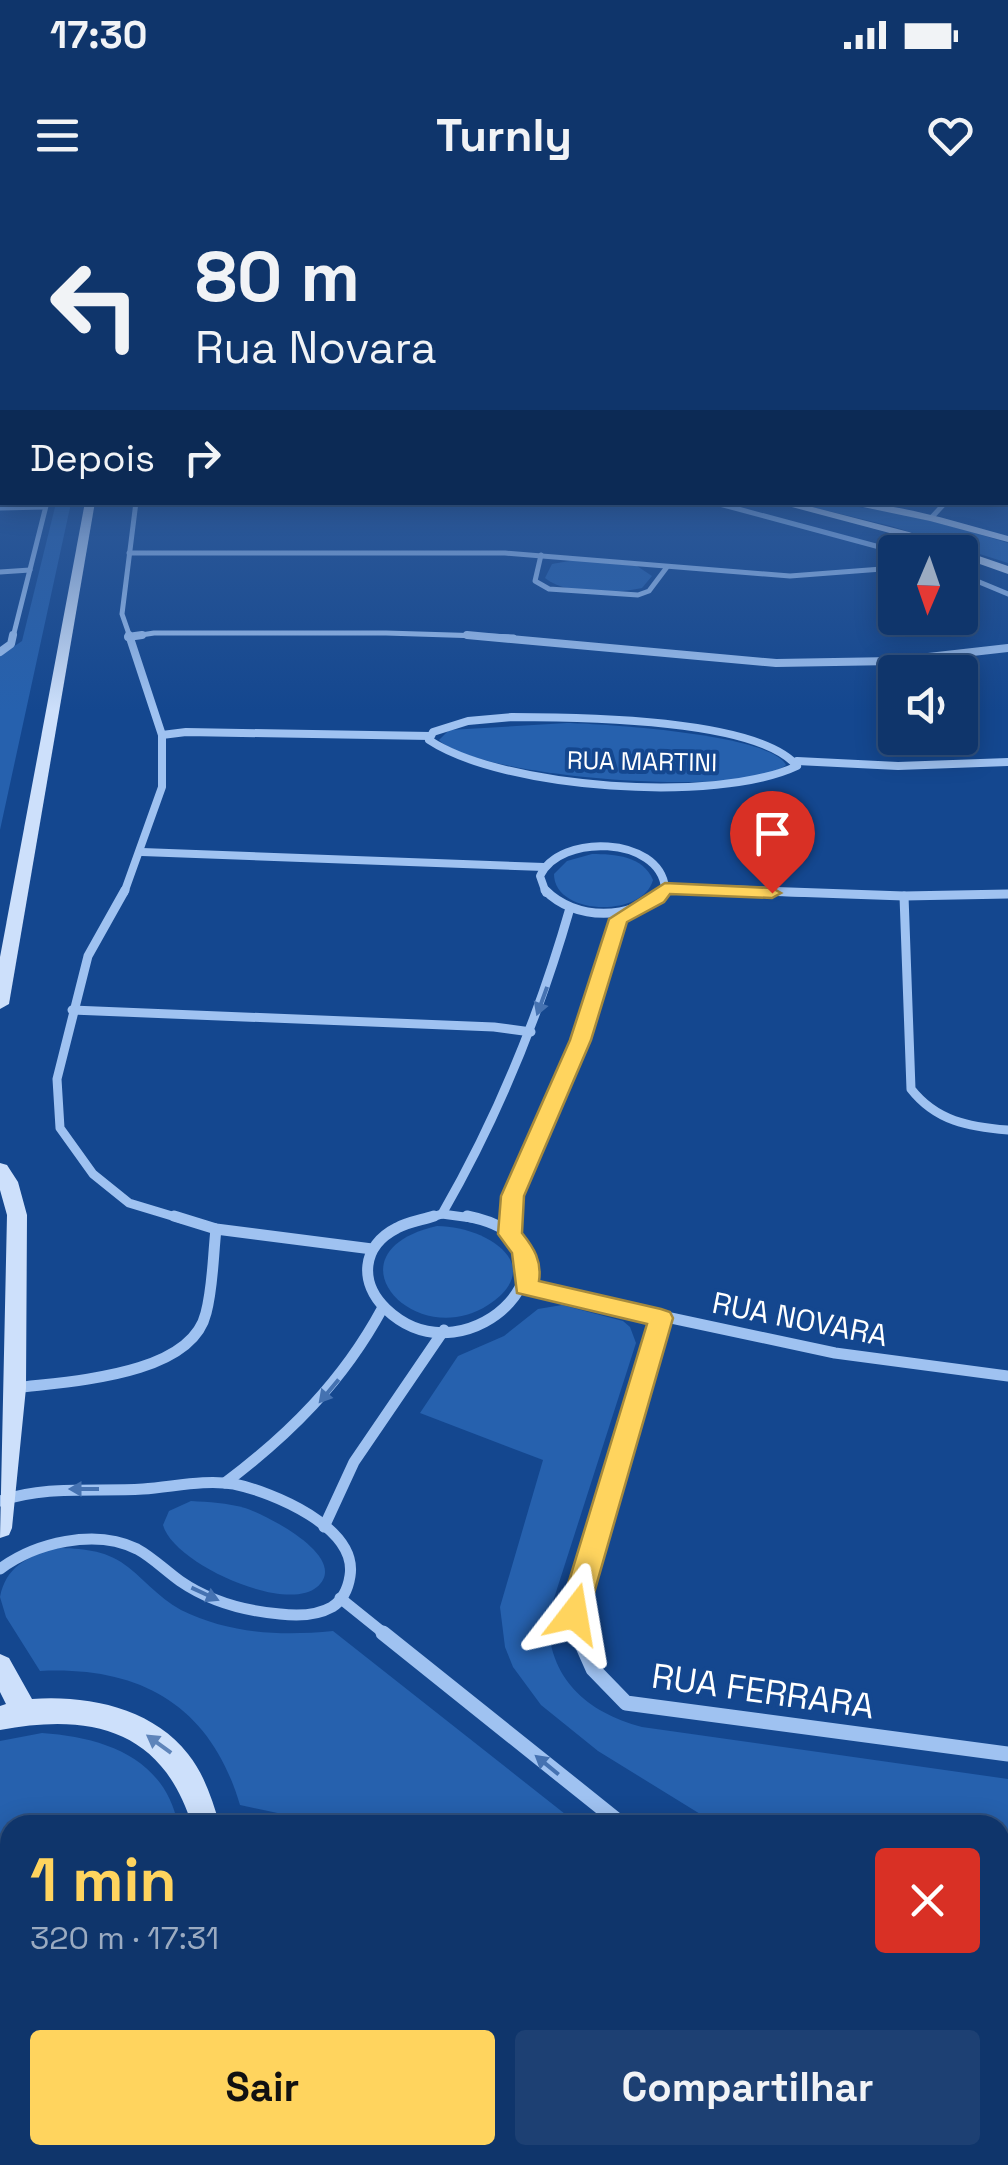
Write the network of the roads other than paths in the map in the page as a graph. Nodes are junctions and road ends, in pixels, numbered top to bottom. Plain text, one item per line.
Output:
1 (40, 528) edge
2 (85, 528) edge
3 (132, 528) edge
4 (808, 528) edge
5 (880, 528) edge
6 (967, 528) edge
7 (1008, 539) edge
8 (878, 547) edge
9 (129, 553) junction
10 (541, 555) junction
11 (667, 567) junction
12 (878, 569) edge
13 (30, 570) junction
14 (1008, 570) edge
15 (0, 572) edge
16 (978, 582) edge
17 (1008, 594) edge
18 (128, 637) junction
19 (1008, 648) edge
20 (0, 652) edge
21 (162, 735) junction
22 (430, 736) junction
23 (796, 761) junction
24 (1008, 762) edge
25 (142, 852) junction
26 (544, 867) junction
27 (665, 888) junction
28 (1008, 894) edge
29 (904, 896) junction
30 (570, 908) junction
31 (626, 912) junction
32 (0, 1004) edge
33 (72, 1010) junction
34 (530, 1032) junction
35 (1008, 1130) edge
36 (0, 1170) edge
37 (8, 1205) edge
38 (442, 1214) junction
39 (216, 1228) junction
40 (510, 1234) junction
41 (372, 1249) junction
42 (526, 1286) junction
43 (382, 1309) junction
44 (661, 1318) junction
45 (444, 1330) junction
46 (1008, 1376) edge
47 (15, 1388) junction
48 (225, 1483) junction
49 (2, 1500) edge
50 (324, 1527) junction
51 (0, 1528) edge
52 (0, 1569) edge
53 (340, 1598) junction
54 (0, 1666) edge
55 (12, 1715) edge
56 (1008, 1754) edge
57 (204, 1815) edge
58 (611, 1815) edge

1 - 13 street
2 - 32 street
3 - 9 street
4 - 8 street
5 - 14 street
6 - 7 street
9 - 10 street
9 - 18 street
10 - 11 street
10 - 11 street
11 - 12 street
13 - 15 street
13 - 20 street
16 - 17 street
18 - 19 street
18 - 21 street
21 - 22 street, RUA MARTINI
21 - 25 street
22 - 23 street, RUA MARTINI
22 - 23 street, RUA MARTINI
23 - 24 street, RUA MARTINI
25 - 26 street
25 - 33 street
26 - 27 street
26 - 30 street
27 - 29 street
27 - 31 street
28 - 29 street
29 - 35 street
30 - 31 street
30 -> 34 street
31 - 40 street
33 - 34 street
33 - 39 street
34 - 38 street
36 - 37 street
37 - 47 street
38 - 40 street
38 - 41 street
39 - 41 street
39 - 47 street
40 - 42 street
41 - 43 street
42 - 44 street, RUA NOVARA
42 - 45 street
43 - 45 street
43 -> 48 street
44 - 46 street, RUA NOVARA
44 - 56 street, RUA FERRARA
45 - 50 street
47 - 49 street
48 -> 49 street
48 - 50 street
49 - 51 street
50 - 53 street
52 -> 53 street
58 -> 53 street
54 - 55 street
57 -> 55 street

